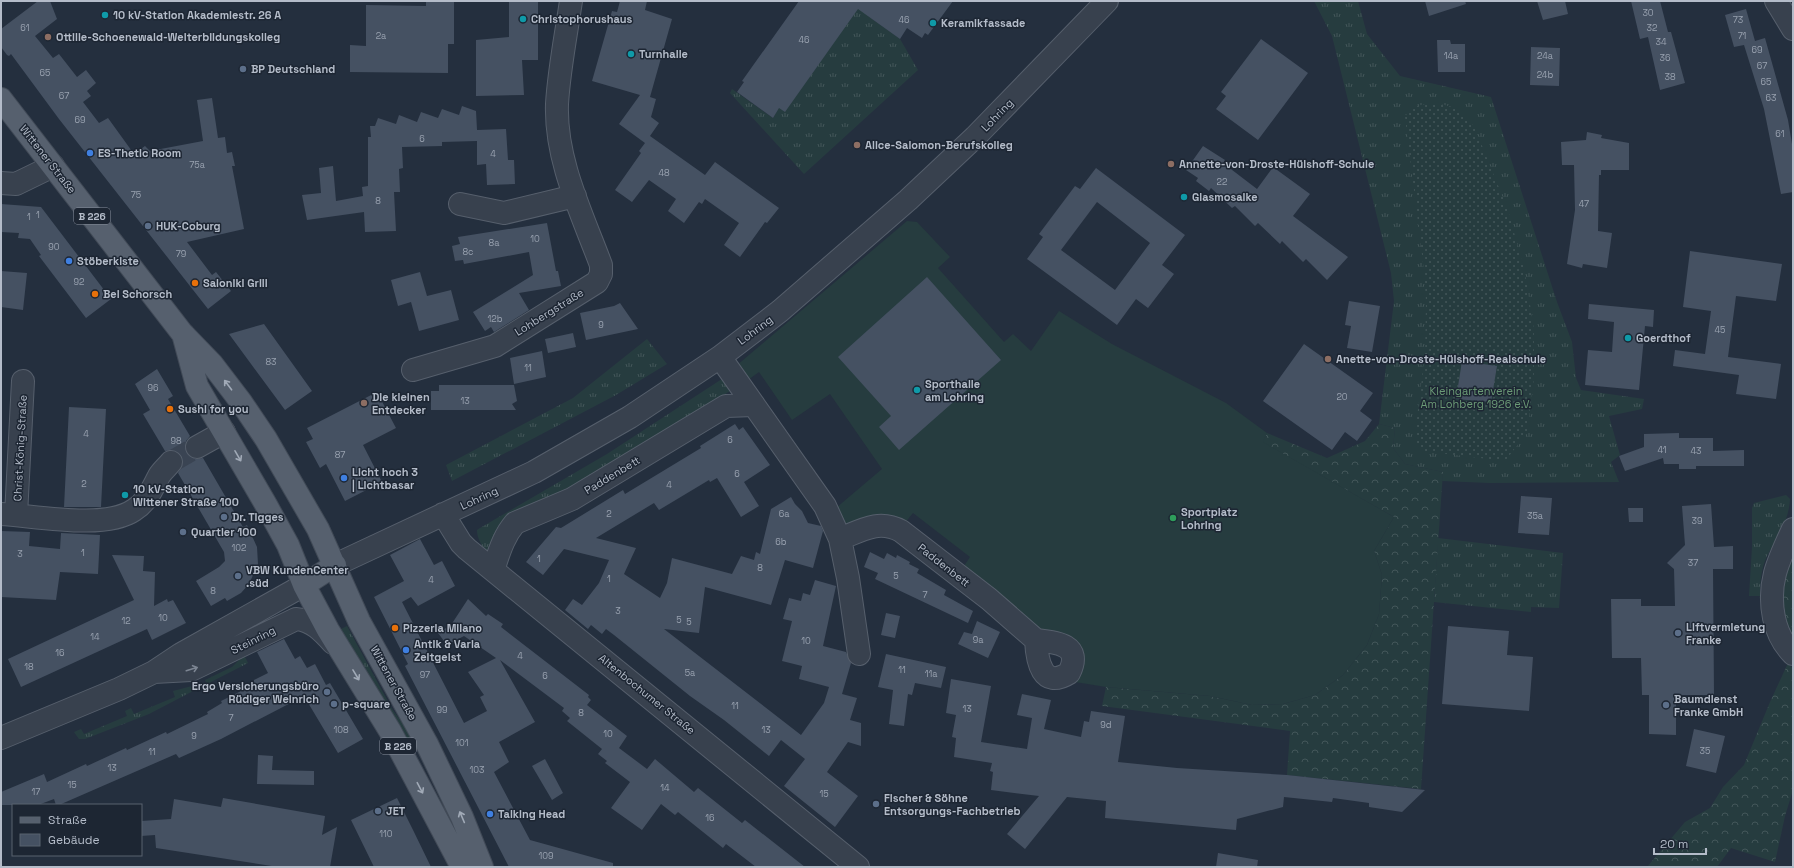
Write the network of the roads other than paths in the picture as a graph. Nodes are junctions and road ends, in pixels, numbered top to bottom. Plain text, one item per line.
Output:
1 (571, 1) edge
2 (1107, 1) edge
3 (1776, 1) edge
4 (1793, 30) edge
5 (1, 99) edge
6 (53, 166) junction
7 (1, 183) edge
8 (575, 196) junction
9 (460, 204) dead end
10 (182, 333) junction
11 (720, 357) junction
12 (413, 370) dead end
13 (23, 381) dead end
14 (754, 405) junction
15 (224, 432) junction
16 (197, 447) tunnel mouth
17 (172, 462) tunnel mouth
18 (298, 494) junction
19 (9, 514) edge
20 (444, 514) junction
21 (1793, 529) edge
22 (840, 539) junction
23 (335, 565) junction
24 (493, 570) junction
25 (304, 585) junction
26 (1036, 640) dead end
27 (342, 652) junction
28 (1792, 652) edge
29 (859, 654) dead end
30 (154, 672) junction
31 (1, 738) edge
32 (462, 867) edge
33 (482, 867) edge
34 (858, 867) edge

1 - 8 street, Lohbergstraße
2 - 11 street, Lohring
3 - 4 street
5 - 6 main road, Wittener Straße / B 226
6 - 7 street
6 - 10 main road, Wittener Straße / B 226
8 - 9 street
8 - 12 street, Lohbergstraße
10 - 15 main road, Wittener Straße / B 226
18 -> 10 main road, Wittener Straße / B 226
11 - 14 street
11 - 20 street, Lohring
13 - 19 street, Christ-König-Straße
14 - 22 street
14 - 24 street, Paddenbett
15 - 16 street
15 - 18 main road, Wittener Straße
15 -> 25 main road, Wittener Straße / B 226
17 - 19 street, Christ-König-Straße
18 - 23 main road, Wittener Straße / B 226
20 - 23 street, Lohring
20 - 24 street, Altenbochumer Straße
21 - 28 street
22 - 26 street, Paddenbett
22 - 29 street
23 - 25 main road
33 -> 23 main road, Wittener Straße / B 226
24 - 34 street, Altenbochumer Straße
25 - 27 main road, Wittener Straße / B 226
25 - 30 street, Steinring
30 -> 27 street, Steinring
27 -> 32 main road, Wittener Straße / B 226
30 - 31 street, Steinring

